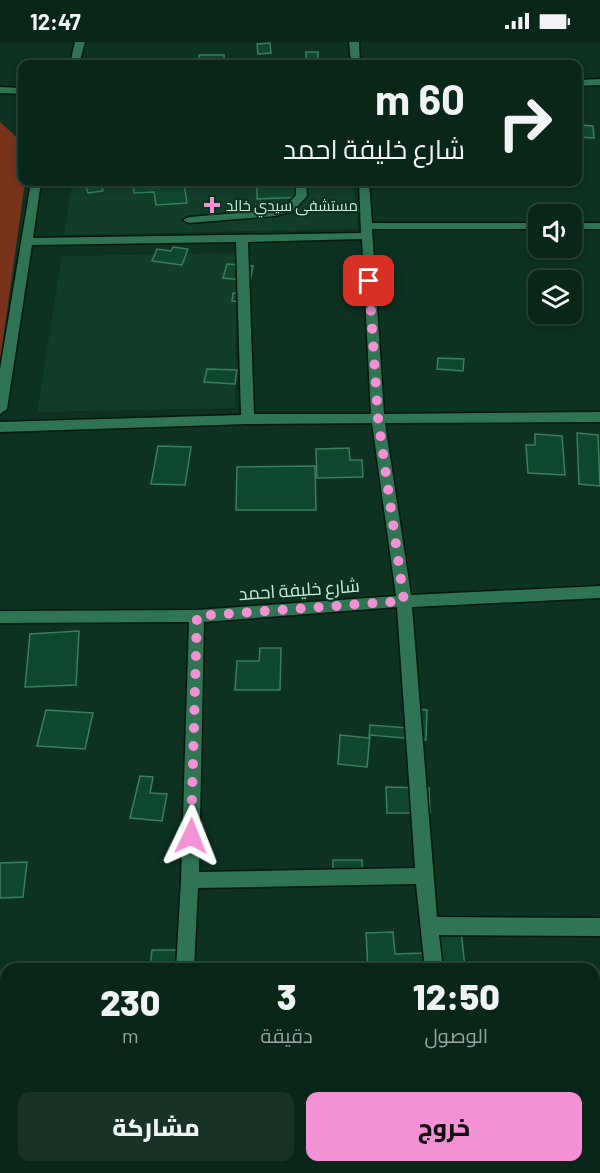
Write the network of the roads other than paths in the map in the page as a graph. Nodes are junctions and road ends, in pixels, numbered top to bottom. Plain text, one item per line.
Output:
1 (80, 42) edge
2 (354, 42) edge
3 (75, 60) edge
4 (356, 60) edge
5 (600, 82) edge
6 (582, 83) edge
7 (0, 90) edge
8 (18, 91) edge
9 (35, 186) edge
10 (301, 186) edge
11 (364, 186) edge
12 (189, 220) dead end
13 (528, 226) edge
14 (582, 226) edge
15 (600, 226) edge
16 (366, 231) junction
17 (242, 239) junction
18 (26, 242) junction
19 (0, 409) edge
20 (600, 417) edge
21 (378, 418) junction
22 (248, 419) junction
23 (0, 427) edge
24 (600, 592) edge
25 (404, 601) junction
26 (197, 616) junction
27 (0, 617) edge
28 (424, 876) junction
29 (190, 880) junction
30 (430, 926) junction
31 (600, 927) edge
32 (185, 963) edge
33 (433, 963) edge

1 - 3 street
2 - 4 street
5 - 6 street
7 - 8 street
9 - 18 street
10 - 12 street
11 - 16 street
13 - 16 street
14 - 15 street
16 - 17 street
16 - 21 street
17 - 18 street
17 - 22 street
18 - 19 street
20 - 21 street
21 - 22 street
21 - 25 street
22 - 23 street
24 - 25 street, شارع خليفة احمد
25 - 26 street, شارع خليفة احمد
25 - 28 street
26 - 27 street, شارع خليفة احمد
26 - 29 street
28 - 29 street
28 - 30 street
29 - 32 street
30 - 31 street
30 - 33 street

